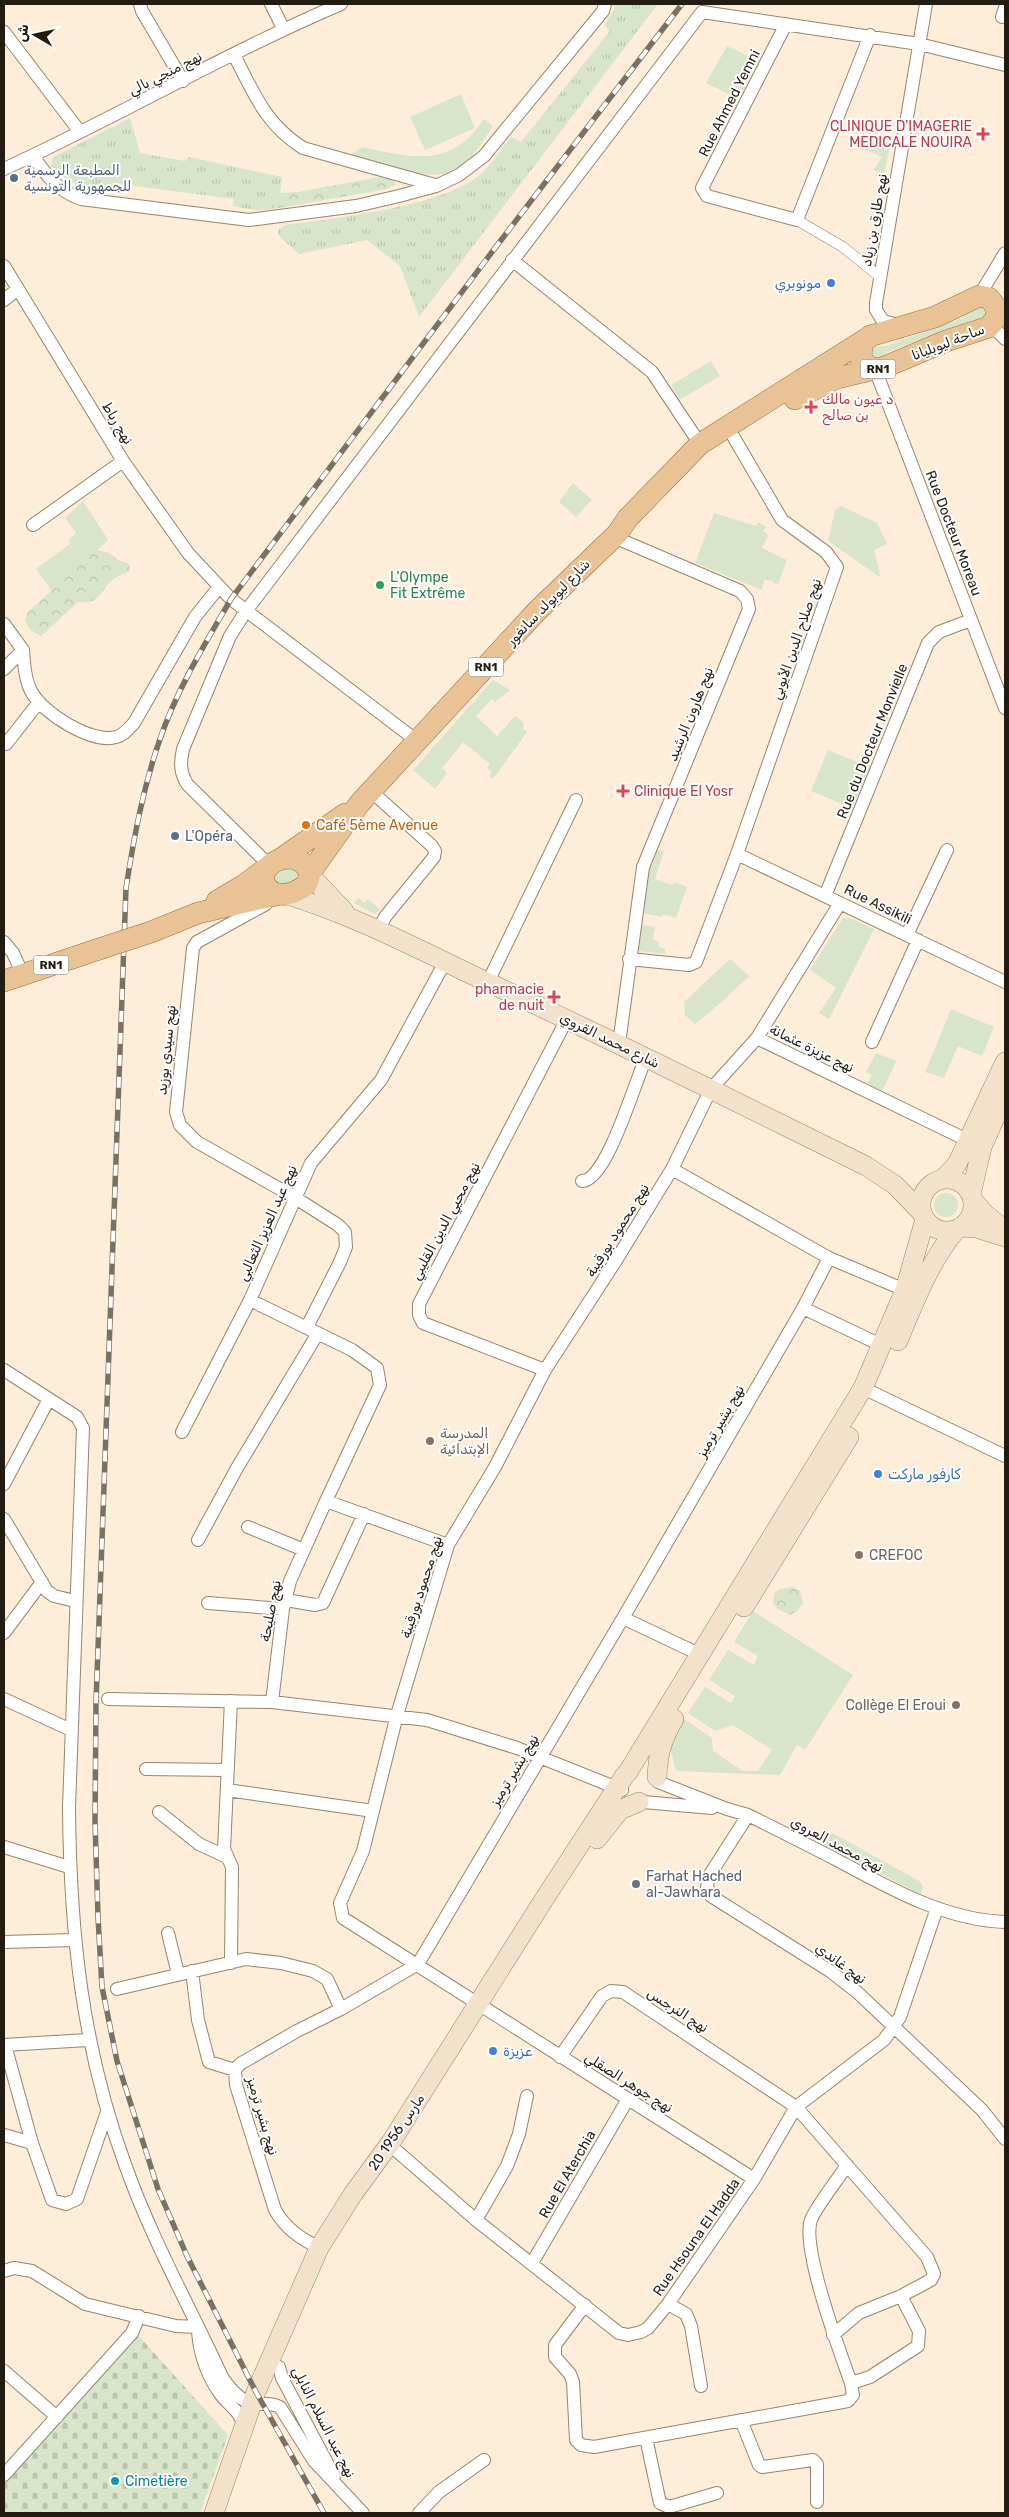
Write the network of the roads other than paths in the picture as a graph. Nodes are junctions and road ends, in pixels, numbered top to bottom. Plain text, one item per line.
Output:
1 (140, 4) edge
2 (271, 4) edge
3 (340, 4) edge
4 (605, 4) edge
5 (926, 4) edge
6 (706, 8) edge
7 (786, 24) junction
8 (282, 28) junction
9 (4, 32) edge
10 (870, 35) junction
11 (919, 44) junction
12 (234, 55) junction
13 (1005, 65) edge
14 (183, 81) junction
15 (80, 132) junction
16 (33, 156) junction
17 (4, 169) edge
18 (436, 186) junction
19 (797, 220) junction
20 (1005, 253) edge
21 (512, 260) junction
22 (4, 266) edge
23 (880, 277) junction
24 (18, 289) junction
25 (1005, 292) edge
26 (982, 296) junction
27 (4, 300) edge
28 (913, 325) junction
29 (1001, 327) edge
30 (866, 339) junction
31 (875, 369) junction
32 (734, 436) junction
33 (700, 444) junction
34 (123, 461) junction
35 (33, 526) dead end
36 (615, 535) junction
37 (218, 587) junction
38 (246, 611) junction
39 (971, 620) junction
40 (4, 624) edge
41 (23, 650) junction
42 (4, 669) edge
43 (39, 702) junction
44 (1005, 708) edge
45 (417, 741) junction
46 (6, 744) dead end
47 (365, 797) junction
48 (576, 800) dead end
49 (947, 850) dead end
50 (737, 854) junction
51 (272, 864) junction
52 (310, 874) junction
53 (282, 894) junction
54 (825, 896) junction
55 (840, 903) junction
56 (198, 913) junction
57 (352, 919) junction
58 (378, 931) junction
59 (912, 938) junction
60 (4, 942) edge
61 (629, 959) junction
62 (446, 962) junction
63 (13, 978) edge
64 (488, 982) junction
65 (1005, 982) edge
66 (567, 1019) junction
67 (757, 1038) junction
68 (872, 1042) dead end
69 (619, 1044) junction
70 (646, 1058) junction
71 (1005, 1062) edge
72 (711, 1089) junction
73 (1005, 1095) edge
74 (969, 1141) junction
75 (866, 1166) junction
76 (672, 1169) junction
77 (940, 1180) junction
78 (582, 1181) dead end
79 (972, 1197) junction
80 (294, 1198) junction
81 (924, 1216) junction
82 (958, 1228) junction
83 (1005, 1230) edge
84 (1005, 1237) edge
85 (829, 1258) junction
86 (905, 1290) junction
87 (250, 1300) junction
88 (803, 1308) junction
89 (312, 1330) junction
90 (883, 1346) junction
91 (4, 1370) edge
92 (545, 1370) junction
93 (869, 1391) junction
94 (49, 1399) junction
95 (182, 1432) dead end
96 (1005, 1456) edge
97 (4, 1484) edge
98 (326, 1501) junction
99 (364, 1514) junction
100 (4, 1519) edge
101 (248, 1527) dead end
102 (198, 1540) dead end
103 (448, 1545) junction
104 (304, 1550) junction
105 (42, 1582) junction
106 (76, 1601) junction
107 (208, 1603) dead end
108 (284, 1604) junction
109 (623, 1618) junction
110 (4, 1634) edge
111 (699, 1654) junction
112 (108, 1698) dead end
113 (4, 1699) edge
114 (232, 1701) junction
115 (272, 1702) junction
116 (397, 1715) junction
117 (71, 1730) junction
118 (539, 1757) junction
119 (146, 1768) dead end
120 (228, 1770) junction
121 (657, 1779) junction
122 (630, 1788) junction
123 (227, 1790) junction
124 (727, 1809) junction
125 (373, 1811) junction
126 (158, 1812) dead end
127 (748, 1815) junction
128 (4, 1847) edge
129 (227, 1857) junction
130 (69, 1867) junction
131 (937, 1908) junction
132 (1005, 1922) edge
133 (168, 1933) dead end
134 (74, 1940) junction
135 (4, 1942) edge
136 (231, 1962) junction
137 (418, 1964) junction
138 (192, 1971) junction
139 (178, 1974) junction
140 (117, 1988) dead end
141 (484, 2007) junction
142 (341, 2009) junction
143 (894, 2028) junction
144 (88, 2040) junction
145 (5, 2045) edge
146 (560, 2057) junction
147 (235, 2070) junction
148 (527, 2096) dead end
149 (628, 2099) junction
150 (796, 2107) junction
151 (107, 2112) junction
152 (4, 2136) edge
153 (1005, 2139) edge
154 (32, 2143) junction
155 (398, 2152) junction
156 (847, 2165) junction
157 (754, 2179) junction
158 (476, 2220) junction
159 (319, 2248) junction
160 (532, 2263) junction
161 (4, 2271) edge
162 (901, 2296) junction
163 (668, 2304) junction
164 (585, 2305) junction
165 (139, 2316) junction
166 (197, 2327) junction
167 (834, 2335) junction
168 (279, 2367) junction
169 (4, 2370) edge
170 (851, 2383) junction
171 (700, 2386) dead end
172 (258, 2404) junction
173 (57, 2417) junction
174 (741, 2420) junction
175 (244, 2427) junction
176 (646, 2438) junction
177 (484, 2460) dead end
178 (4, 2475) edge
179 (342, 2492) junction
180 (717, 2493) dead end
181 (817, 2502) dead end
182 (214, 2513) edge
183 (226, 2513) edge
184 (363, 2513) edge
185 (418, 2513) edge

1 - 14 street
2 - 8 street
3 - 8 street, نهج منجي بالي
4 - 18 street
5 - 11 street, نهج طارق بن زياد
6 - 7 street
6 - 21 street
7 - 10 street
7 - 19 street, Rue Ahmed Yemni
8 - 12 street, نهج منجي بالي
9 - 15 street
10 - 11 street
10 - 19 street
11 - 13 street
11 - 23 street, نهج طارق بن زياد
12 - 14 street, نهج منجي بالي
12 - 18 street
14 - 15 street, نهج منجي بالي
15 - 16 street, نهج منجي بالي
16 - 17 street, نهج منجي بالي
16 - 18 street
19 - 23 street
20 - 26 street
21 - 33 street
21 - 38 street
22 - 24 street, نهج رباط
23 - 28 street, نهج طارق بن زياد
24 - 27 street
24 - 34 street, نهج رباط
25 - 26 main road, RN1
26 - 28 main road, ساحة ليوبليانا / RN1
26 - 29 main road, ساحة ليوبليانا / RN1
28 - 30 main road, ساحة ليوبليانا / RN1
29 - 31 main road, ساحة ليوبليانا / RN1
30 - 31 main road, RN1
30 - 33 main road, شارع ليوبولد سانغور / RN1
31 - 32 main road, شارع ليوبولد سانغور / RN1
31 - 39 street, Rue Docteur Moreau
32 - 36 main road, شارع ليوبولد سانغور / RN1
32 - 50 street, نهج صلاح الدين الأيوبي
33 - 36 main road, شارع ليوبولد سانغور / RN1
34 - 35 street
34 - 37 street, نهج رباط
36 - 45 main road, شارع ليوبولد سانغور / RN1
36 - 61 street, نهج هارون الرشيد
37 - 38 street, نهج رباط
37 - 43 street
38 - 45 street, نهج رباط
38 - 51 street
39 - 44 street, Rue Docteur Moreau
39 - 54 street, Rue du Docteur Monvielle
40 - 41 street
41 - 42 street
41 - 43 street
43 - 46 street
45 - 47 main road, شارع ليوبولد سانغور / RN1
47 - 51 main road, شارع ليوبولد سانغور / RN1
47 - 52 main road, شارع ليوبولد سانغور / RN1
47 - 58 street
48 - 64 street
49 - 59 street
50 - 54 street, Rue Assikili
50 - 61 street
51 - 52 main road
51 - 53 main road
51 - 56 main road, شارع ليوبولد سانغور / RN1
52 - 53 main road, شارع ليوبولد سانغور / RN1
52 - 57 main road, شارع محمد القروي
53 - 56 main road, شارع ليوبولد سانغور / RN1
53 - 57 main road, شارع محمد القروي
53 - 80 street, نهج سيدي بوزيد
54 - 55 street, Rue Assikili
55 - 59 street, Rue Assikili
55 - 67 street, نهج عزيزة عثمانة
56 - 63 main road, شارع ليوبولد سانغور / RN1, bridge
57 - 58 main road, شارع محمد القروي
58 - 62 main road, شارع محمد القروي
59 - 65 street, Rue Assikili
59 - 68 street
60 - 63 street
61 - 69 street, نهج هارون الرشيد
62 - 64 main road, شارع محمد القروي
62 - 80 street, نهج عبد العزيز الثعالبي
64 - 66 main road, شارع محمد القروي
66 - 69 main road, شارع محمد القروي
66 - 92 street, نهج محيي الدين القليبي
67 - 72 street, نهج محمود بورقيبة
67 - 74 street, نهج عزيزة عثمانة
69 - 70 main road, شارع محمد القروي
70 - 72 main road, شارع محمد القروي
70 - 78 street
71 - 74 main road
72 - 75 main road, شارع محمد القروي
72 - 76 street, نهج محمود بورقيبة
73 - 79 main road
74 - 77 main road
75 - 77 main road, شارع محمد القروي
75 - 81 main road, شارع محمد القروي
76 - 85 street
76 - 92 street, نهج محمود بورقيبة
77 - 79 main road, شارع محمد القروي
77 - 81 main road
79 - 82 main road
79 - 83 main road, شارع محمد القروي
80 - 87 street, نهج عبد العزيز الثعالبي
80 - 89 street
81 - 82 main road, شارع محمد القروي
81 - 86 main road
82 - 84 main road, شارع محمد القروي
82 - 93 main road
85 - 86 street
85 - 88 street, نهج بشير ترميز
86 - 90 main road
87 - 89 street
87 - 95 street, نهج عبد العزيز الثعالبي
88 - 90 street
88 - 109 street, نهج بشير ترميز
89 - 98 street, نهج صليحة
89 - 102 street
90 - 93 main road
91 - 94 street, نهج عبد السلام النابلي
92 - 103 street, نهج محمود بورقيبة
93 - 96 street
93 - 111 main road
93 - 121 main road
94 - 97 street
94 - 106 street, نهج عبد السلام النابلي
98 - 99 street
98 - 104 street, نهج صليحة
99 - 103 street
99 - 108 street
100 - 105 street
101 - 104 street
103 - 116 street, نهج محمود بورقيبة
104 - 108 street, نهج صليحة
105 - 106 street
105 - 110 street
106 - 117 street, نهج عبد السلام النابلي
107 - 108 street
108 - 115 street, نهج صليحة
109 - 111 street
109 - 118 street, نهج بشير ترميز
111 - 122 main road
112 - 114 street
113 - 117 street
114 - 115 street
114 - 120 street
115 - 116 street
116 - 118 street
116 - 125 street, نهج محمود بورقيبة
117 - 130 street, نهج عبد السلام النابلي
118 - 122 street
118 - 137 street, نهج بشير ترميز
119 - 120 street
120 - 123 street
121 - 122 main road
121 - 122 main road
121 - 124 street, نهج محمد العروي
122 - 124 street
122 - 141 main road, 20 مارس 1956
122 - 141 main road, 20 مارس 1956
123 - 125 street
123 - 129 street
124 - 127 street, نهج محمد العروي
125 - 137 street, نهج محمود بورقيبة
126 - 129 street
127 - 131 street, نهج محمد العروي
127 - 143 street, نهج غاندي
128 - 130 street
129 - 136 street
130 - 134 street, نهج عبد السلام النابلي
131 - 132 street, نهج محمد العروي
131 - 143 street, Rue Hsouna El Hadda
133 - 139 street
134 - 135 street
134 - 144 street, نهج عبد السلام النابلي
136 - 138 street
136 - 142 street
137 - 141 street, نهج محمود بورقيبة
137 - 142 street, نهج بشير ترميز
138 - 139 street
138 - 147 street
139 - 140 street
141 - 146 street, نهج جوهر الصقلي
141 - 155 main road, 20 مارس 1956
141 - 159 main road, 20 مارس 1956
142 - 147 street, نهج بشير ترميز
143 - 150 street, Rue Hsouna El Hadda
143 - 153 street, نهج غاندي
144 - 145 street
144 - 151 street, نهج عبد السلام النابلي
145 - 154 street
146 - 149 street, نهج جوهر الصقلي
146 - 150 street, نهج النرجس
147 - 159 street, نهج بشير ترميز
148 - 158 street
149 - 157 street, نهج جوهر الصقلي
149 - 160 street, Rue El Aterchia
150 - 156 street, نهج النرجس
150 - 157 street, Rue Hsouna El Hadda
151 - 154 street
151 - 166 street, نهج عبد السلام النابلي
152 - 154 street
155 - 158 street, Rue Hsouna El Hadda
155 - 168 main road, 20 مارس 1956
156 - 162 street, نهج النرجس
156 - 167 street
157 - 163 street, Rue Hsouna El Hadda
158 - 160 street, Rue Hsouna El Hadda
159 - 172 main road, 20 مارس 1956
160 - 164 street, Rue Hsouna El Hadda
161 - 165 street
162 - 167 street
162 - 170 street
163 - 164 street, Rue Hsouna El Hadda
163 - 171 street
164 - 176 street
165 - 166 street
165 - 173 street
166 - 172 street, نهج عبد السلام النابلي
166 - 175 street
167 - 170 street
168 - 172 main road, 20 مارس 1956
168 - 179 street, نهج عبد السلام النابلي
169 - 173 street
170 - 174 street
172 - 175 main road, 20 مارس 1956
172 - 179 street, نهج عبد السلام النابلي
172 - 183 main road, 20 مارس 1956
173 - 178 street
174 - 176 street
174 - 181 street
175 - 182 main road, 20 مارس 1956
176 - 180 street
177 - 185 street
179 - 184 street, نهج عبد السلام النابلي

